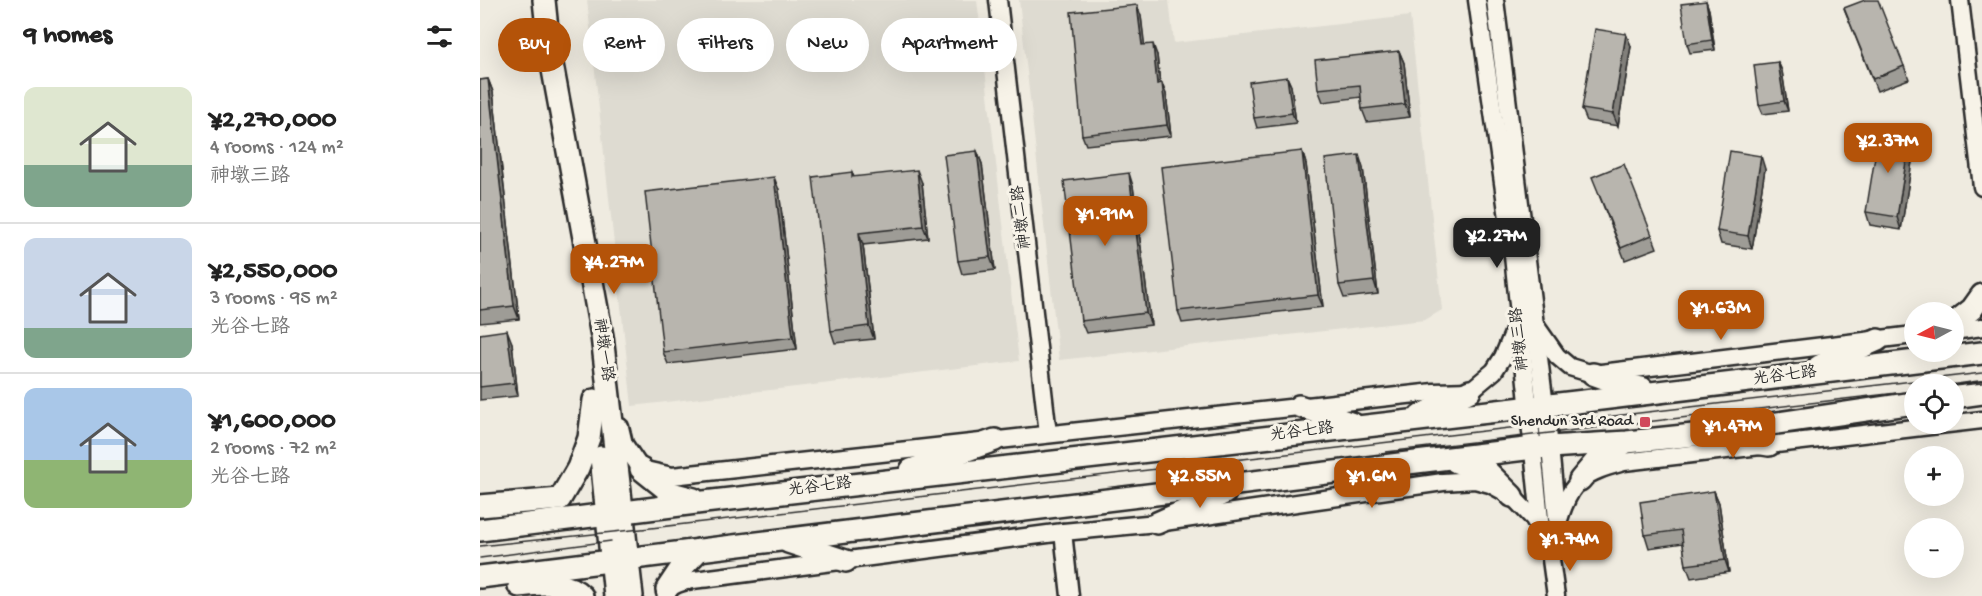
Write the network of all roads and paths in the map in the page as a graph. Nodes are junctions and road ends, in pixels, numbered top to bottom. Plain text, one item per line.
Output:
1 (529, 0) edge
2 (544, 0) edge
3 (998, 0) edge
4 (1477, 0) edge
5 (1495, 0) edge
6 (1960, 0) edge
7 (1982, 188) edge
8 (1982, 295) edge
9 (1964, 315) edge
10 (1527, 322) junction
11 (1982, 327) edge
12 (1964, 329) edge
13 (602, 336) junction
14 (1904, 337) edge
15 (1878, 340) junction
16 (1982, 352) edge
17 (1593, 374) junction
18 (1798, 375) junction
19 (1470, 391) junction
20 (1666, 391) junction
21 (1982, 393) edge
22 (1964, 395) edge
23 (594, 400) junction
24 (1904, 404) edge
25 (1299, 406) junction
26 (1536, 407) junction
27 (1412, 420) junction
28 (1982, 420) edge
29 (1964, 422) edge
30 (1964, 426) edge
31 (1359, 427) junction
32 (1904, 429) edge
33 (1048, 434) junction
34 (1703, 434) junction
35 (1982, 434) edge
36 (995, 440) junction
37 (1627, 442) junction
38 (1769, 445) junction
39 (1542, 448) junction
40 (1416, 462) junction
41 (641, 469) junction
42 (1580, 480) junction
43 (876, 482) junction
44 (1248, 483) junction
45 (1512, 496) junction
46 (560, 499) junction
47 (704, 502) junction
48 (480, 506) edge
49 (614, 514) junction
50 (1157, 523) junction
51 (1558, 526) junction
52 (488, 529) edge
53 (1063, 532) junction
54 (1542, 536) junction
55 (782, 540) junction
56 (699, 550) junction
57 (1550, 552) junction
58 (619, 560) junction
59 (846, 561) junction
60 (534, 570) junction
61 (480, 577) edge
62 (480, 591) edge
63 (665, 592) edge
64 (581, 595) edge
65 (615, 596) edge
66 (632, 596) edge
67 (1070, 596) edge
68 (1556, 596) edge

1 - 23 main road, 神墩一路
2 - 13 main road, 神墩一路
3 - 33 street, 神墩二路
4 - 10 street, 神墩三路
5 - 10 street, 神墩三路
6 - 7 street
8 - 9 main road
10 - 17 street
10 - 19 street
10 - 26 street, 神墩三路
11 - 12 street
13 - 41 street
13 - 49 main road, 神墩一路
14 - 15 street
15 - 17 street
15 - 18 main road
16 - 18 main road, 光谷七路
17 - 20 main road
18 - 20 main road, 光谷七路
19 - 25 street
19 - 27 main road
20 - 26 main road, 光谷七路
21 - 22 main road
23 - 46 main road
23 - 49 main road, 神墩一路
24 - 34 main road
25 - 31 main road
25 - 33 street
26 - 27 main road, 光谷七路
26 - 39 street, 神墩三路
27 - 31 main road, 光谷七路
28 - 29 street
30 - 35 street
31 - 43 main road, 光谷七路
32 - 38 street
33 - 36 street
34 - 37 main road
34 - 38 main road
36 - 41 street
36 - 43 main road
37 - 39 main road
37 - 42 main road
38 - 42 street
39 - 40 main road
39 - 51 street, 神墩三路
39 - 54 street, 神墩三路
40 - 44 main road
40 - 45 main road
41 - 47 main road
42 - 51 street
43 - 47 main road, 光谷七路
44 - 50 main road
44 - 55 main road
45 - 50 street
45 - 54 street
46 - 48 main road
46 - 52 street
47 - 49 main road, 光谷七路
49 - 52 main road, 光谷七路
49 - 58 main road, 神墩一路
50 - 53 street
51 - 57 street
53 - 59 street
53 - 67 street
54 - 57 street
55 - 56 main road
55 - 59 main road
56 - 58 main road
56 - 63 main road
57 - 68 street
58 - 60 main road
58 - 65 main road, 神墩一路
58 - 66 main road, 神墩一路
59 - 63 street
60 - 61 main road
60 - 64 main road
62 - 64 main road

